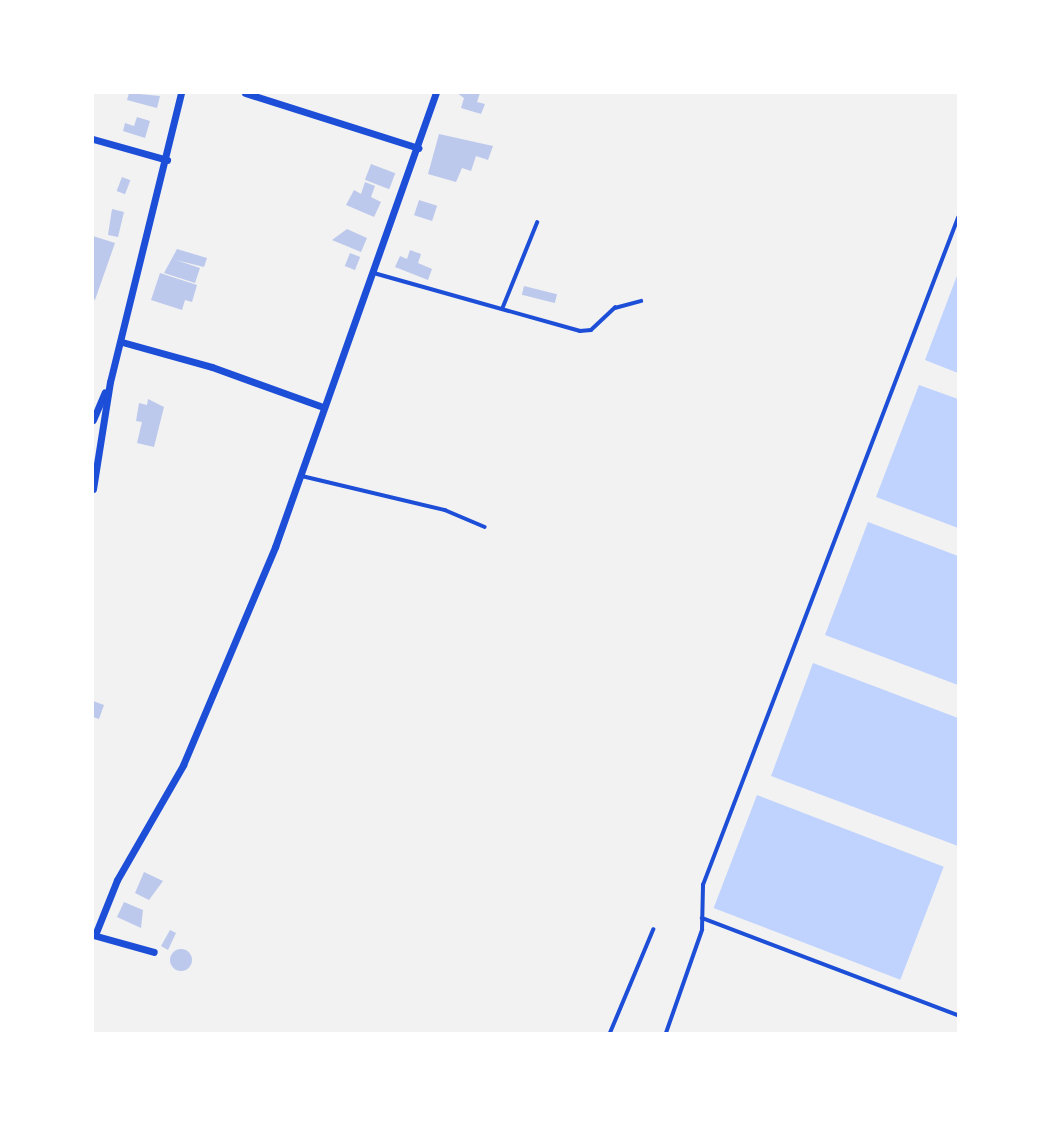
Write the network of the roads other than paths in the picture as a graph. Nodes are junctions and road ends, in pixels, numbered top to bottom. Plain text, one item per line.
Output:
1 (181, 93) edge
2 (245, 93) edge
3 (436, 93) edge
4 (93, 139) edge
5 (418, 148) junction
6 (167, 160) junction
7 (958, 218) edge
8 (537, 223) dead end
9 (374, 273) junction
10 (640, 301) dead end
11 (503, 307) junction
12 (122, 342) junction
13 (110, 382) junction
14 (323, 407) junction
15 (93, 420) edge
16 (300, 475) junction
17 (93, 489) edge
18 (485, 527) dead end
19 (701, 918) junction
20 (653, 930) dead end
21 (94, 935) edge
22 (154, 952) dead end
23 (958, 1015) edge
24 (610, 1033) edge
25 (666, 1033) edge

1 - 6 street
2 - 5 street
3 - 5 street
4 - 6 street
5 - 9 street
6 - 12 street
7 - 19 lane
8 - 11 lane
9 - 11 lane
9 - 14 street
10 - 11 lane
12 - 13 street
12 - 14 street
13 - 15 street
13 - 17 street
14 - 16 street
16 - 18 lane
16 - 21 street
19 - 23 lane
19 - 25 lane
20 - 24 lane
21 - 22 street

